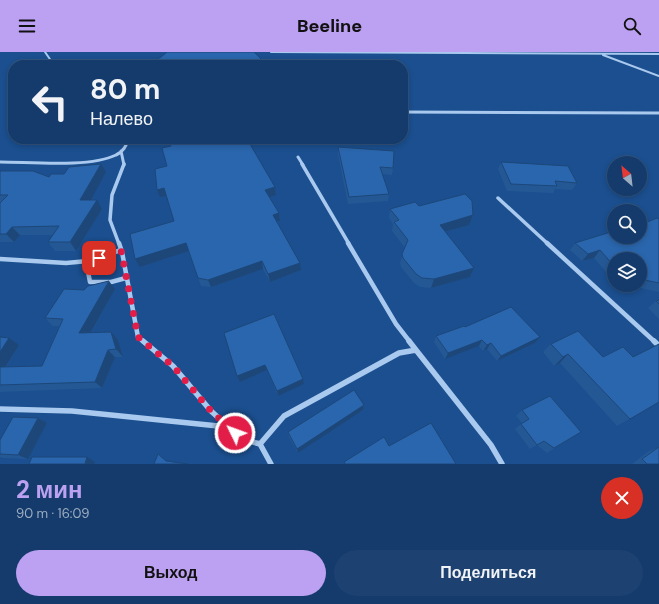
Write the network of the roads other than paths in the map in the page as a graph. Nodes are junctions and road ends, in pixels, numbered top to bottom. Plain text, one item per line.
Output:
1 (271, 52) edge
2 (600, 53) edge
3 (659, 54) edge
4 (659, 76) edge
5 (408, 112) edge
6 (659, 112) edge
7 (127, 144) edge
8 (120, 151) junction
9 (298, 157) dead end
10 (0, 162) edge
11 (498, 198) dead end
12 (121, 250) junction
13 (0, 259) edge
14 (86, 261) junction
15 (126, 278) junction
16 (659, 346) edge
17 (416, 350) junction
18 (0, 409) edge
19 (229, 427) junction
20 (260, 444) junction
21 (271, 464) edge
22 (502, 464) edge

1 - 2 street
2 - 3 street
2 - 4 street
5 - 6 street
7 - 8 street
8 - 10 street
8 - 12 street
9 - 17 street
11 - 16 street
12 - 14 street
12 - 15 street
13 - 14 street
14 - 15 street
15 - 19 street
17 - 20 street
17 - 22 street
18 - 19 street
19 - 20 street
20 - 21 street

